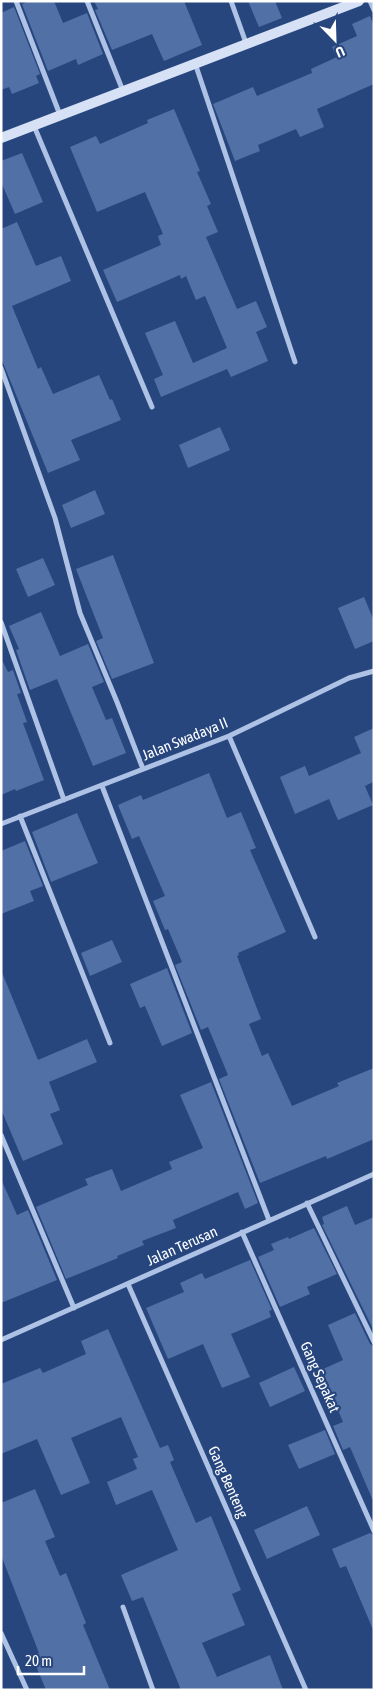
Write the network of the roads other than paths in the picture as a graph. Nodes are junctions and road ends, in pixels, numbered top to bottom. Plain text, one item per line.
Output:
1 (16, 1) edge
2 (87, 1) edge
3 (230, 1) edge
4 (359, 1) edge
5 (370, 1) edge
6 (345, 4) edge
7 (374, 10) edge
8 (246, 43) junction
9 (195, 63) junction
10 (123, 91) junction
11 (60, 115) junction
12 (34, 125) junction
13 (1, 138) edge
14 (295, 362) dead end
15 (1, 368) edge
16 (152, 407) dead end
17 (1, 622) edge
18 (374, 671) edge
19 (229, 736) junction
20 (143, 770) junction
21 (102, 786) junction
22 (64, 800) junction
23 (20, 816) junction
24 (1, 824) edge
25 (315, 937) dead end
26 (110, 1043) dead end
27 (1, 1135) edge
28 (374, 1174) edge
29 (307, 1203) junction
30 (269, 1220) junction
31 (242, 1232) junction
32 (128, 1284) junction
33 (74, 1308) junction
34 (1, 1340) edge
35 (374, 1342) edge
36 (374, 1531) edge
37 (123, 1607) dead end
38 (1, 1633) edge
39 (27, 1690) edge
40 (153, 1690) edge
41 (306, 1690) edge

1 - 11 street
2 - 10 street
3 - 8 street
4 - 6 street
5 - 7 street
6 - 8 street
8 - 9 street
9 - 10 street
9 - 14 street
10 - 11 street
11 - 12 street
12 - 13 street
12 - 16 street
15 - 20 street
17 - 22 street
18 - 19 street, Jalan Swadaya II
19 - 20 street, Jalan Swadaya II
19 - 25 street
20 - 21 street, Jalan Swadaya II
21 - 22 street, Jalan Swadaya II
21 - 30 street
22 - 23 street, Jalan Swadaya II
23 - 24 street, Jalan Swadaya II
23 - 26 street
27 - 33 street
28 - 29 street, Jalan Terusan
29 - 30 street, Jalan Terusan
29 - 35 street
30 - 31 street, Jalan Terusan
31 - 32 street, Jalan Terusan
31 - 36 street, Gang Sepakat
32 - 33 street, Jalan Terusan
32 - 41 street, Gang Benteng
33 - 34 street, Jalan Terusan
37 - 40 street
38 - 39 street

